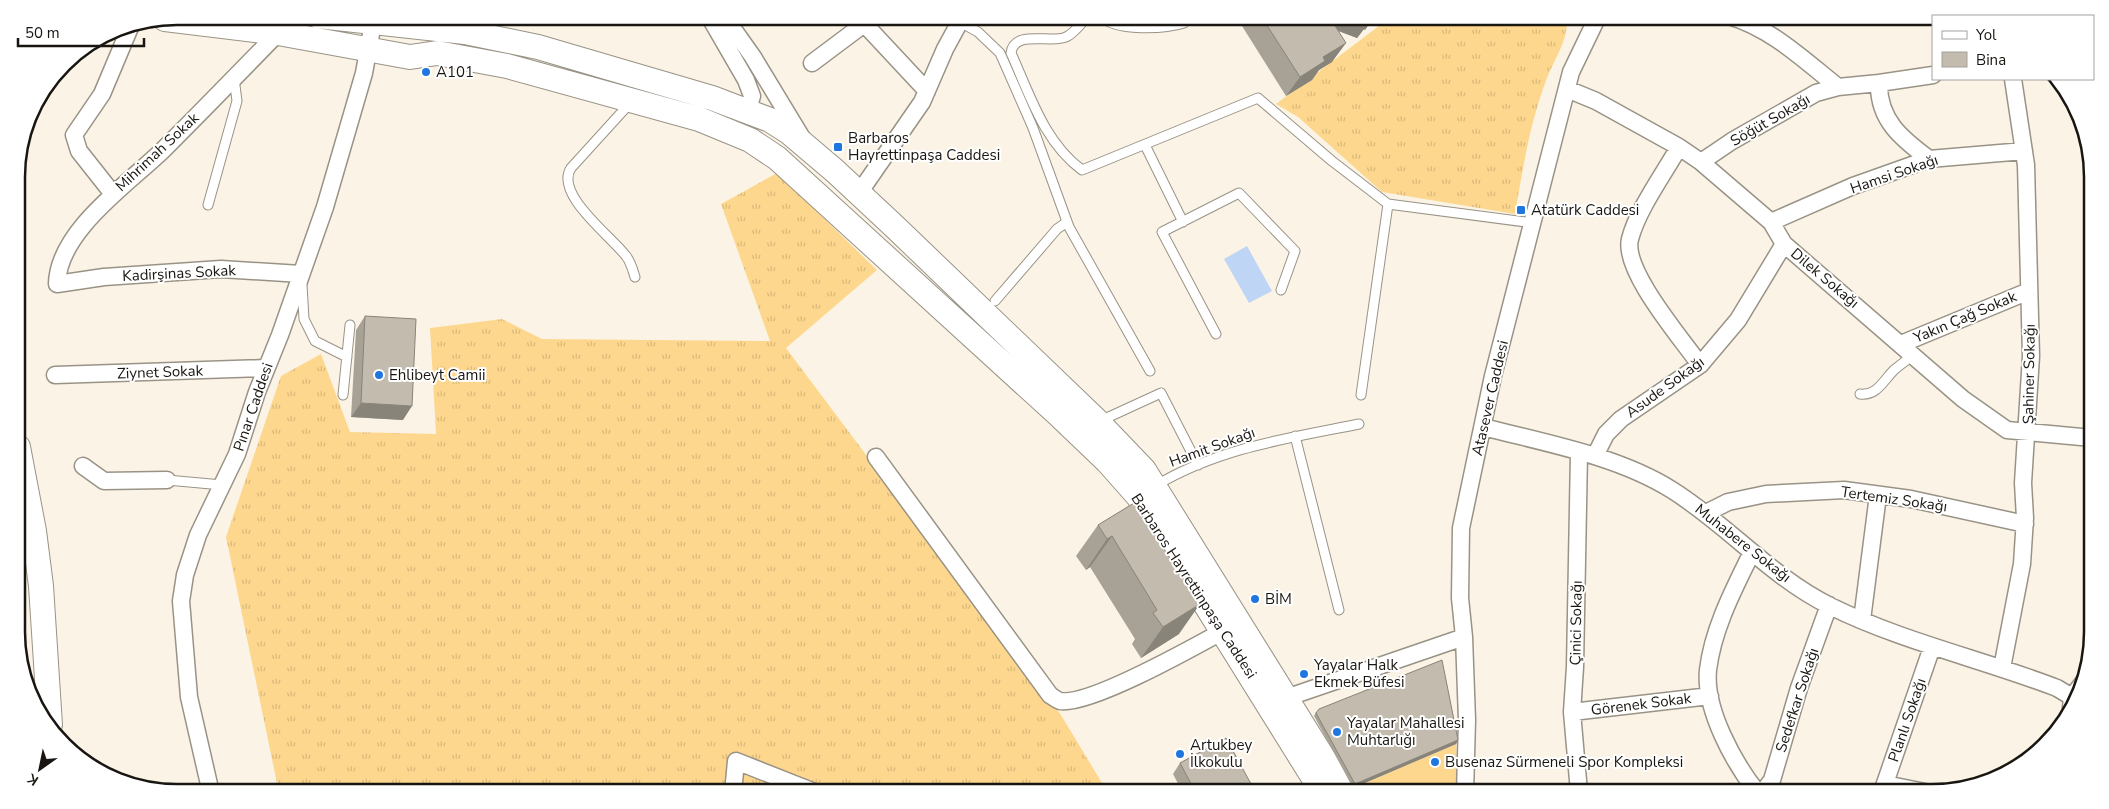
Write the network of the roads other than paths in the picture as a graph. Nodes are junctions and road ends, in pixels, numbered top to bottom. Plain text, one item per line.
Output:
1 (218, 25) edge
2 (373, 25) edge
3 (448, 25) edge
4 (455, 25) edge
5 (714, 25) edge
6 (730, 25) edge
7 (854, 25) edge
8 (865, 25) edge
9 (958, 25) edge
10 (968, 25) edge
11 (1079, 25) edge
12 (1123, 25) edge
13 (1174, 25) edge
14 (1593, 25) edge
15 (1756, 25) edge
16 (278, 33) junction
17 (128, 34) edge
18 (369, 51) junction
19 (437, 53) junction
20 (812, 63) dead end
21 (1932, 75) edge
22 (234, 78) junction
23 (2013, 80) edge
24 (1879, 84) junction
25 (1838, 87) junction
26 (1567, 89) junction
27 (927, 91) junction
28 (632, 100) junction
29 (747, 112) junction
30 (1145, 144) junction
31 (807, 146) junction
32 (1679, 147) junction
33 (2024, 151) junction
34 (1929, 159) junction
35 (1701, 162) junction
36 (113, 194) junction
37 (859, 194) junction
38 (1388, 204) junction
39 (208, 205) dead end
40 (1067, 222) junction
41 (1183, 222) junction
42 (1771, 222) junction
43 (1533, 223) junction
44 (1784, 244) junction
45 (301, 274) junction
46 (635, 277) dead end
47 (57, 284) joint
48 (1281, 290) dead end
49 (2029, 290) junction
50 (995, 301) dead end
51 (350, 325) dead end
52 (1216, 334) dead end
53 (1907, 350) junction
54 (347, 357) junction
55 (1700, 365) junction
56 (266, 368) junction
57 (1150, 371) dead end
58 (55, 376) dead end
59 (1860, 394) dead end
60 (343, 395) dead end
61 (1360, 395) dead end
62 (1098, 422) junction
63 (1359, 424) dead end
64 (1483, 427) junction
65 (2027, 432) junction
66 (1295, 436) junction
67 (2084, 437) edge
68 (1587, 455) junction
69 (876, 456) dead end
70 (1198, 465) junction
71 (83, 466) dead end
72 (167, 480) joint
73 (25, 484) edge
74 (222, 485) junction
75 (1147, 491) junction
76 (1878, 495) junction
77 (1706, 513) junction
78 (2025, 524) junction
79 (1752, 552) junction
80 (1829, 605) junction
81 (1339, 610) dead end
82 (1862, 620) junction
83 (1223, 631) junction
84 (1464, 637) junction
85 (1932, 647) junction
86 (2002, 668) junction
87 (1710, 696) junction
88 (2068, 699) edge
89 (1277, 701) junction
90 (1572, 712) junction
91 (49, 714) edge
92 (209, 784) edge
93 (735, 784) edge
94 (794, 784) edge
95 (1319, 784) edge
96 (1339, 784) edge
97 (1465, 784) edge
98 (1577, 784) edge
99 (1751, 784) edge
100 (1769, 784) edge
101 (1885, 784) edge

1 - 16 street, Barbaros Hayrettinpaşa Caddesi
2 - 18 street, Pınar Caddesi
3 - 19 street
4 - 29 street, Barbaros Hayrettinpaşa Caddesi
5 - 29 street
6 - 31 street
7 - 20 street
8 - 27 street
9 - 27 street
10 - 40 lane
11 - 30 lane
12 - 13 lane
14 - 26 street, Atasever Caddesi
15 - 25 street
16 - 18 street, Barbaros Hayrettinpaşa Caddesi
16 - 22 street, Mihrimah Sokak
17 - 36 street
18 - 19 street, Barbaros Hayrettinpaşa Caddesi
18 - 45 street, Pınar Caddesi
19 - 28 street, Barbaros Hayrettinpaşa Caddesi
21 - 24 street, Söğüt Sokağı
22 - 36 street, Mihrimah Sokak
22 - 39 lane
23 - 33 street, Şahiner Sokağı
24 - 25 street, Söğüt Sokağı
24 - 34 street
25 - 35 street, Söğüt Sokağı
26 - 32 street, Dilek Sokağı
26 - 43 street, Atasever Caddesi
27 - 37 street
28 - 46 lane
28 - 75 street, Barbaros Hayrettinpaşa Caddesi
29 - 31 street, Barbaros Hayrettinpaşa Caddesi
30 - 38 lane
30 - 41 lane
31 - 37 street, Barbaros Hayrettinpaşa Caddesi
32 - 35 street, Dilek Sokağı
32 - 55 street
33 - 34 street, Hamsi Sokağı
33 - 49 street, Şahiner Sokağı
34 - 42 street, Hamsi Sokağı
35 - 42 street, Dilek Sokağı
36 - 47 street, Mihrimah Sokak
37 - 62 street, Barbaros Hayrettinpaşa Caddesi
38 - 43 lane
38 - 61 lane
40 - 50 lane
40 - 57 lane
41 - 48 lane
41 - 52 lane
42 - 44 street, Dilek Sokağı
43 - 64 street, Atasever Caddesi
44 - 53 street, Dilek Sokağı
44 - 55 street, Asude Sokağı
45 - 47 street, Kadirşinas Sokak
45 - 54 lane
45 - 56 street, Pınar Caddesi
49 - 53 street, Yakın Çağ Sokak
49 - 65 street, Şahiner Sokağı
51 - 54 lane
53 - 59 lane
53 - 65 street, Dilek Sokağı
54 - 60 lane
55 - 68 street, Asude Sokağı
56 - 58 street, Ziynet Sokak
56 - 74 street, Pınar Caddesi
62 - 70 lane
62 - 75 street, Barbaros Hayrettinpaşa Caddesi
63 - 66 lane, Hamit Sokağı
64 - 68 street, Muhabere Sokağı
64 - 84 street, Atasever Caddesi
65 - 67 street, Dilek Sokağı
65 - 78 street, Şahiner Sokağı
66 - 70 lane, Hamit Sokağı
66 - 81 lane
68 - 77 street, Muhabere Sokağı
68 - 90 street, Çinici Sokağı
69 - 83 street
70 - 75 lane, Hamit Sokağı
71 - 72 street
72 - 74 lane
73 - 91 street
74 - 92 street, Pınar Caddesi
75 - 83 street, Barbaros Hayrettinpaşa Caddesi
75 - 89 street, Barbaros Hayrettinpaşa Caddesi
76 - 77 street, Tertemiz Sokağı
76 - 78 street, Tertemiz Sokağı
76 - 82 street
77 - 79 street, Muhabere Sokağı
78 - 86 street, Şahiner Sokağı
79 - 80 street, Muhabere Sokağı
79 - 87 street
80 - 82 street, Muhabere Sokağı
80 - 100 street, Sedefkar Sokağı
82 - 85 street, Muhabere Sokağı
83 - 89 street, Barbaros Hayrettinpaşa Caddesi
84 - 89 street
84 - 97 street, Atasever Caddesi
85 - 86 street, Muhabere Sokağı
85 - 101 street, Planlı Sokağı
86 - 88 street, Muhabere Sokağı
87 - 90 street, Görenek Sokak
87 - 99 street
89 - 95 street, Barbaros Hayrettinpaşa Caddesi
89 - 96 street, Barbaros Hayrettinpaşa Caddesi
90 - 98 street, Çinici Sokağı
93 - 94 street

